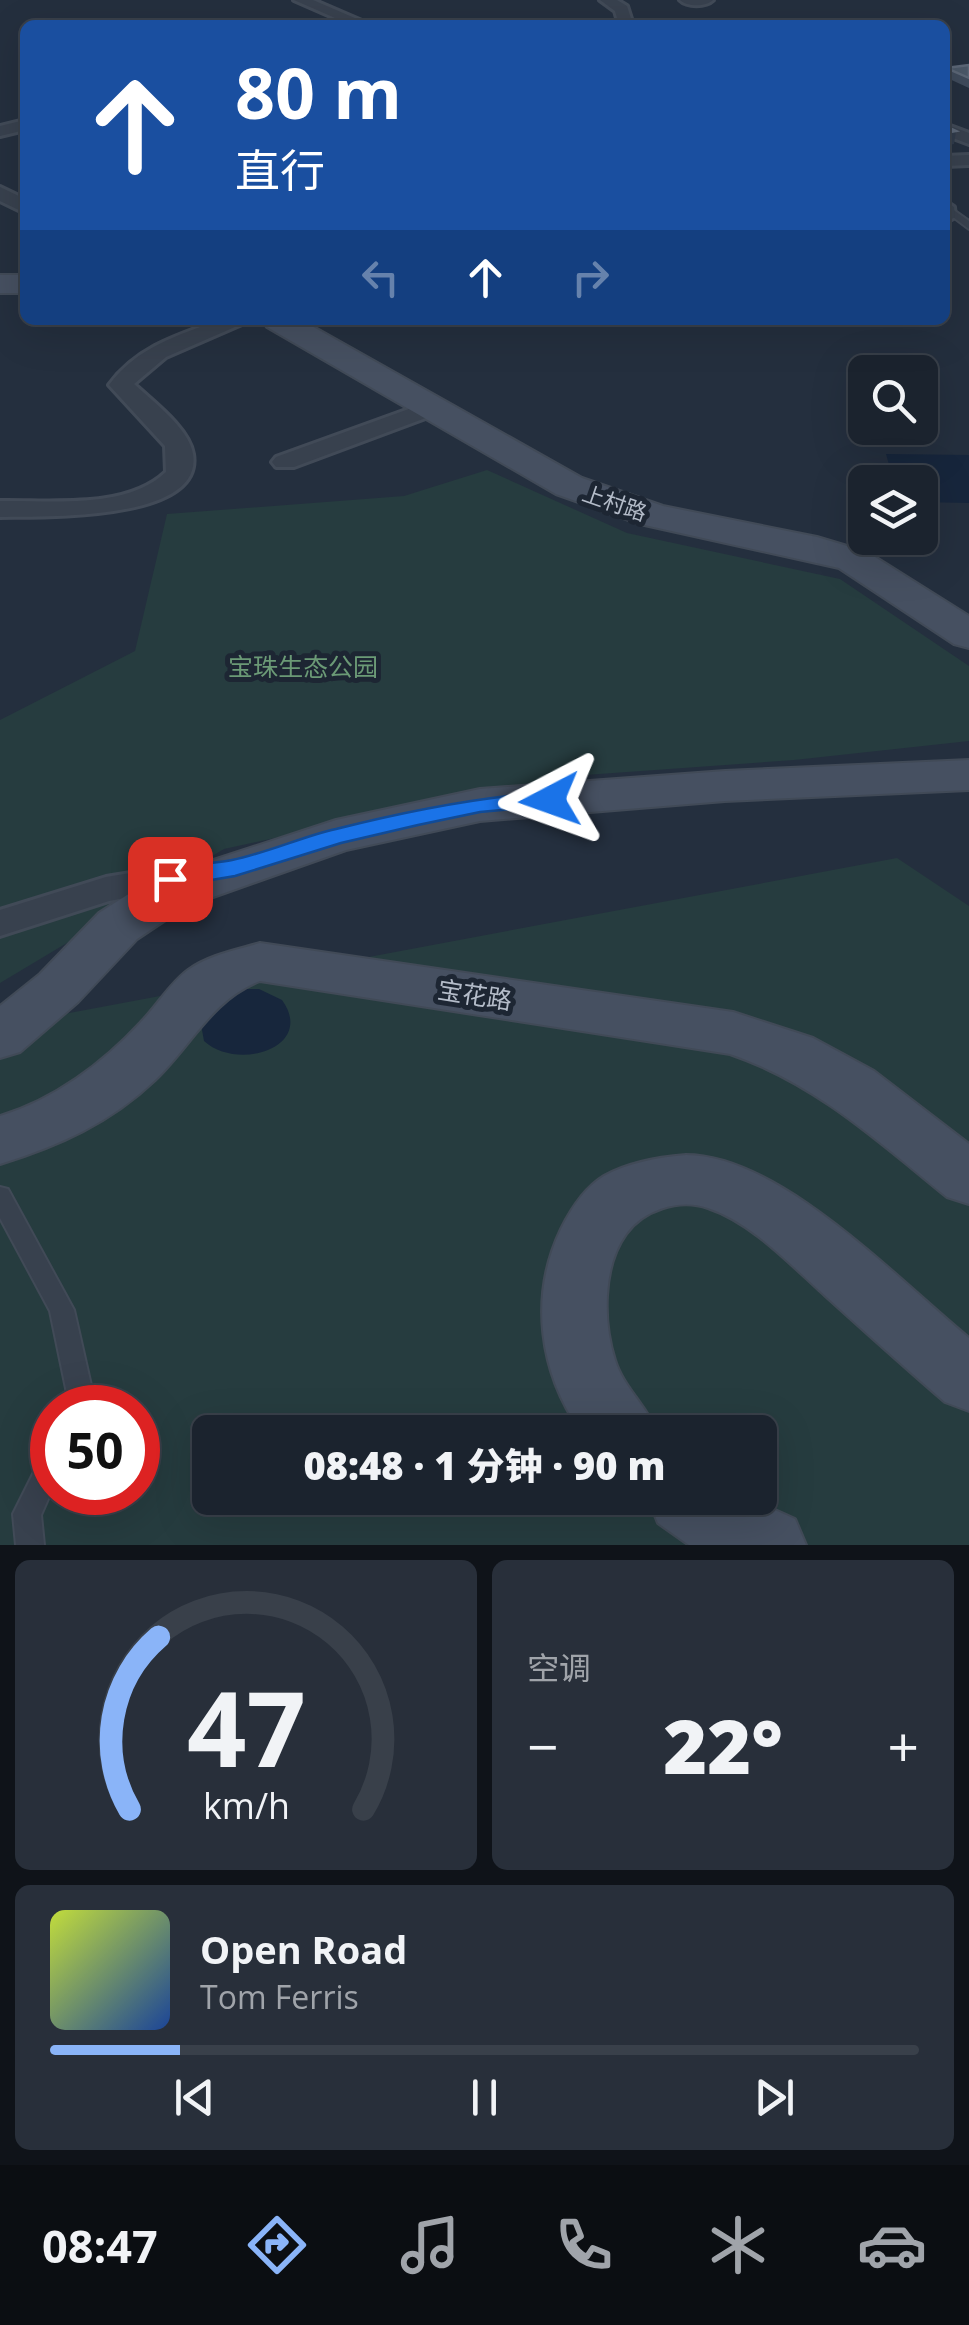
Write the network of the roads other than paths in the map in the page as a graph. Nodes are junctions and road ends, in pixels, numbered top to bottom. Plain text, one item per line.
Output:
1 (301, 0) edge
2 (607, 0) edge
3 (687, 0) edge
4 (706, 0) edge
5 (351, 20) edge
6 (625, 20) edge
7 (228, 325) edge
8 (287, 325) edge
9 (431, 408) junction
10 (285, 462) dead end
11 (0, 509) edge
12 (969, 636) edge
13 (969, 776) edge
14 (235, 868) junction
15 (0, 924) edge
16 (0, 1037) edge
17 (0, 1140) edge
18 (969, 1178) edge
19 (0, 1196) edge
20 (969, 1380) edge
21 (78, 1385) edge
22 (611, 1415) edge
23 (30, 1508) edge
24 (705, 1515) edge
25 (30, 1545) edge
26 (769, 1545) edge

1 - 5 street
2 - 6 street
3 - 4 street
7 - 11 street
8 - 9 main road, 上村路
9 - 10 street
9 - 12 main road, 上村路
13 - 14 main road
14 - 15 street
14 - 16 main road
17 - 18 main road, 宝花路
19 - 21 lane
20 - 22 main road
23 - 25 lane
24 - 26 main road

